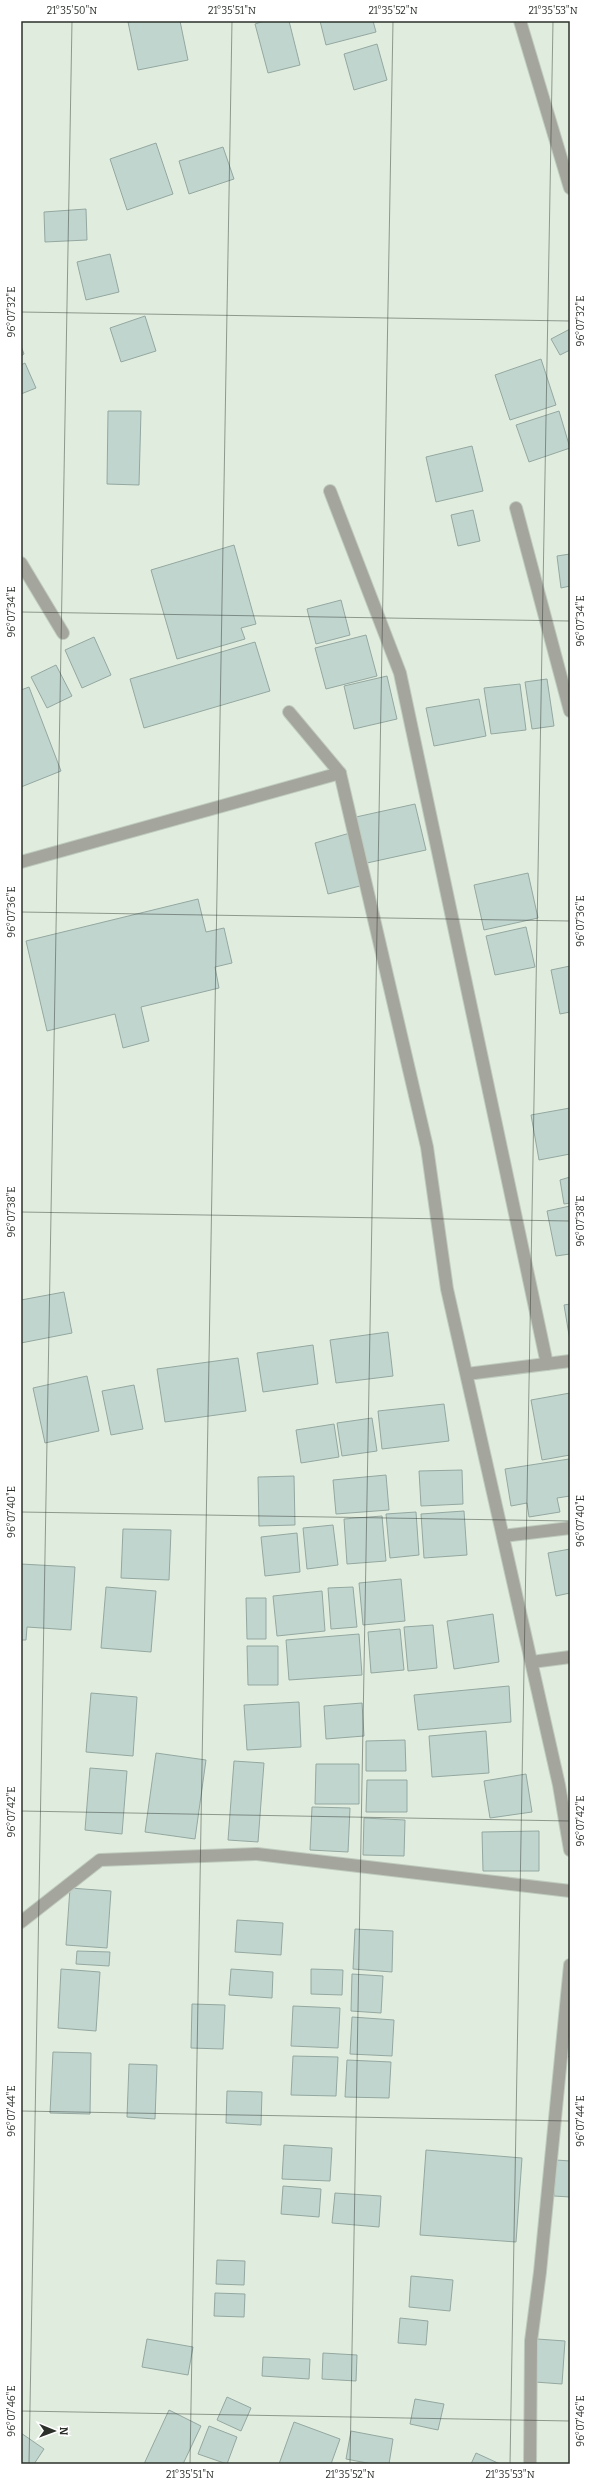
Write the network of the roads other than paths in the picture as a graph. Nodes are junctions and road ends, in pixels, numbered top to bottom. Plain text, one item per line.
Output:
1 (520, 21) edge
2 (570, 188) edge
3 (330, 491) dead end
4 (516, 508) dead end
5 (21, 563) edge
6 (63, 633) dead end
7 (570, 711) edge
8 (290, 712) dead end
9 (340, 773) junction
10 (21, 862) edge
11 (570, 1361) edge
12 (547, 1364) junction
13 (467, 1374) junction
14 (570, 1528) edge
15 (503, 1536) junction
16 (570, 1657) edge
17 (532, 1662) junction
18 (564, 1784) edge
19 (570, 1850) edge
20 (570, 1891) edge
21 (21, 1922) edge
22 (570, 1965) edge
23 (530, 2464) edge

1 - 2 street
3 - 12 street
4 - 7 street
5 - 6 street
8 - 9 street
9 - 10 street
9 - 13 street
11 - 12 street
12 - 13 street
13 - 15 street
14 - 15 street
15 - 17 street
16 - 17 street
17 - 18 street
18 - 19 street
20 - 21 street
22 - 23 street

